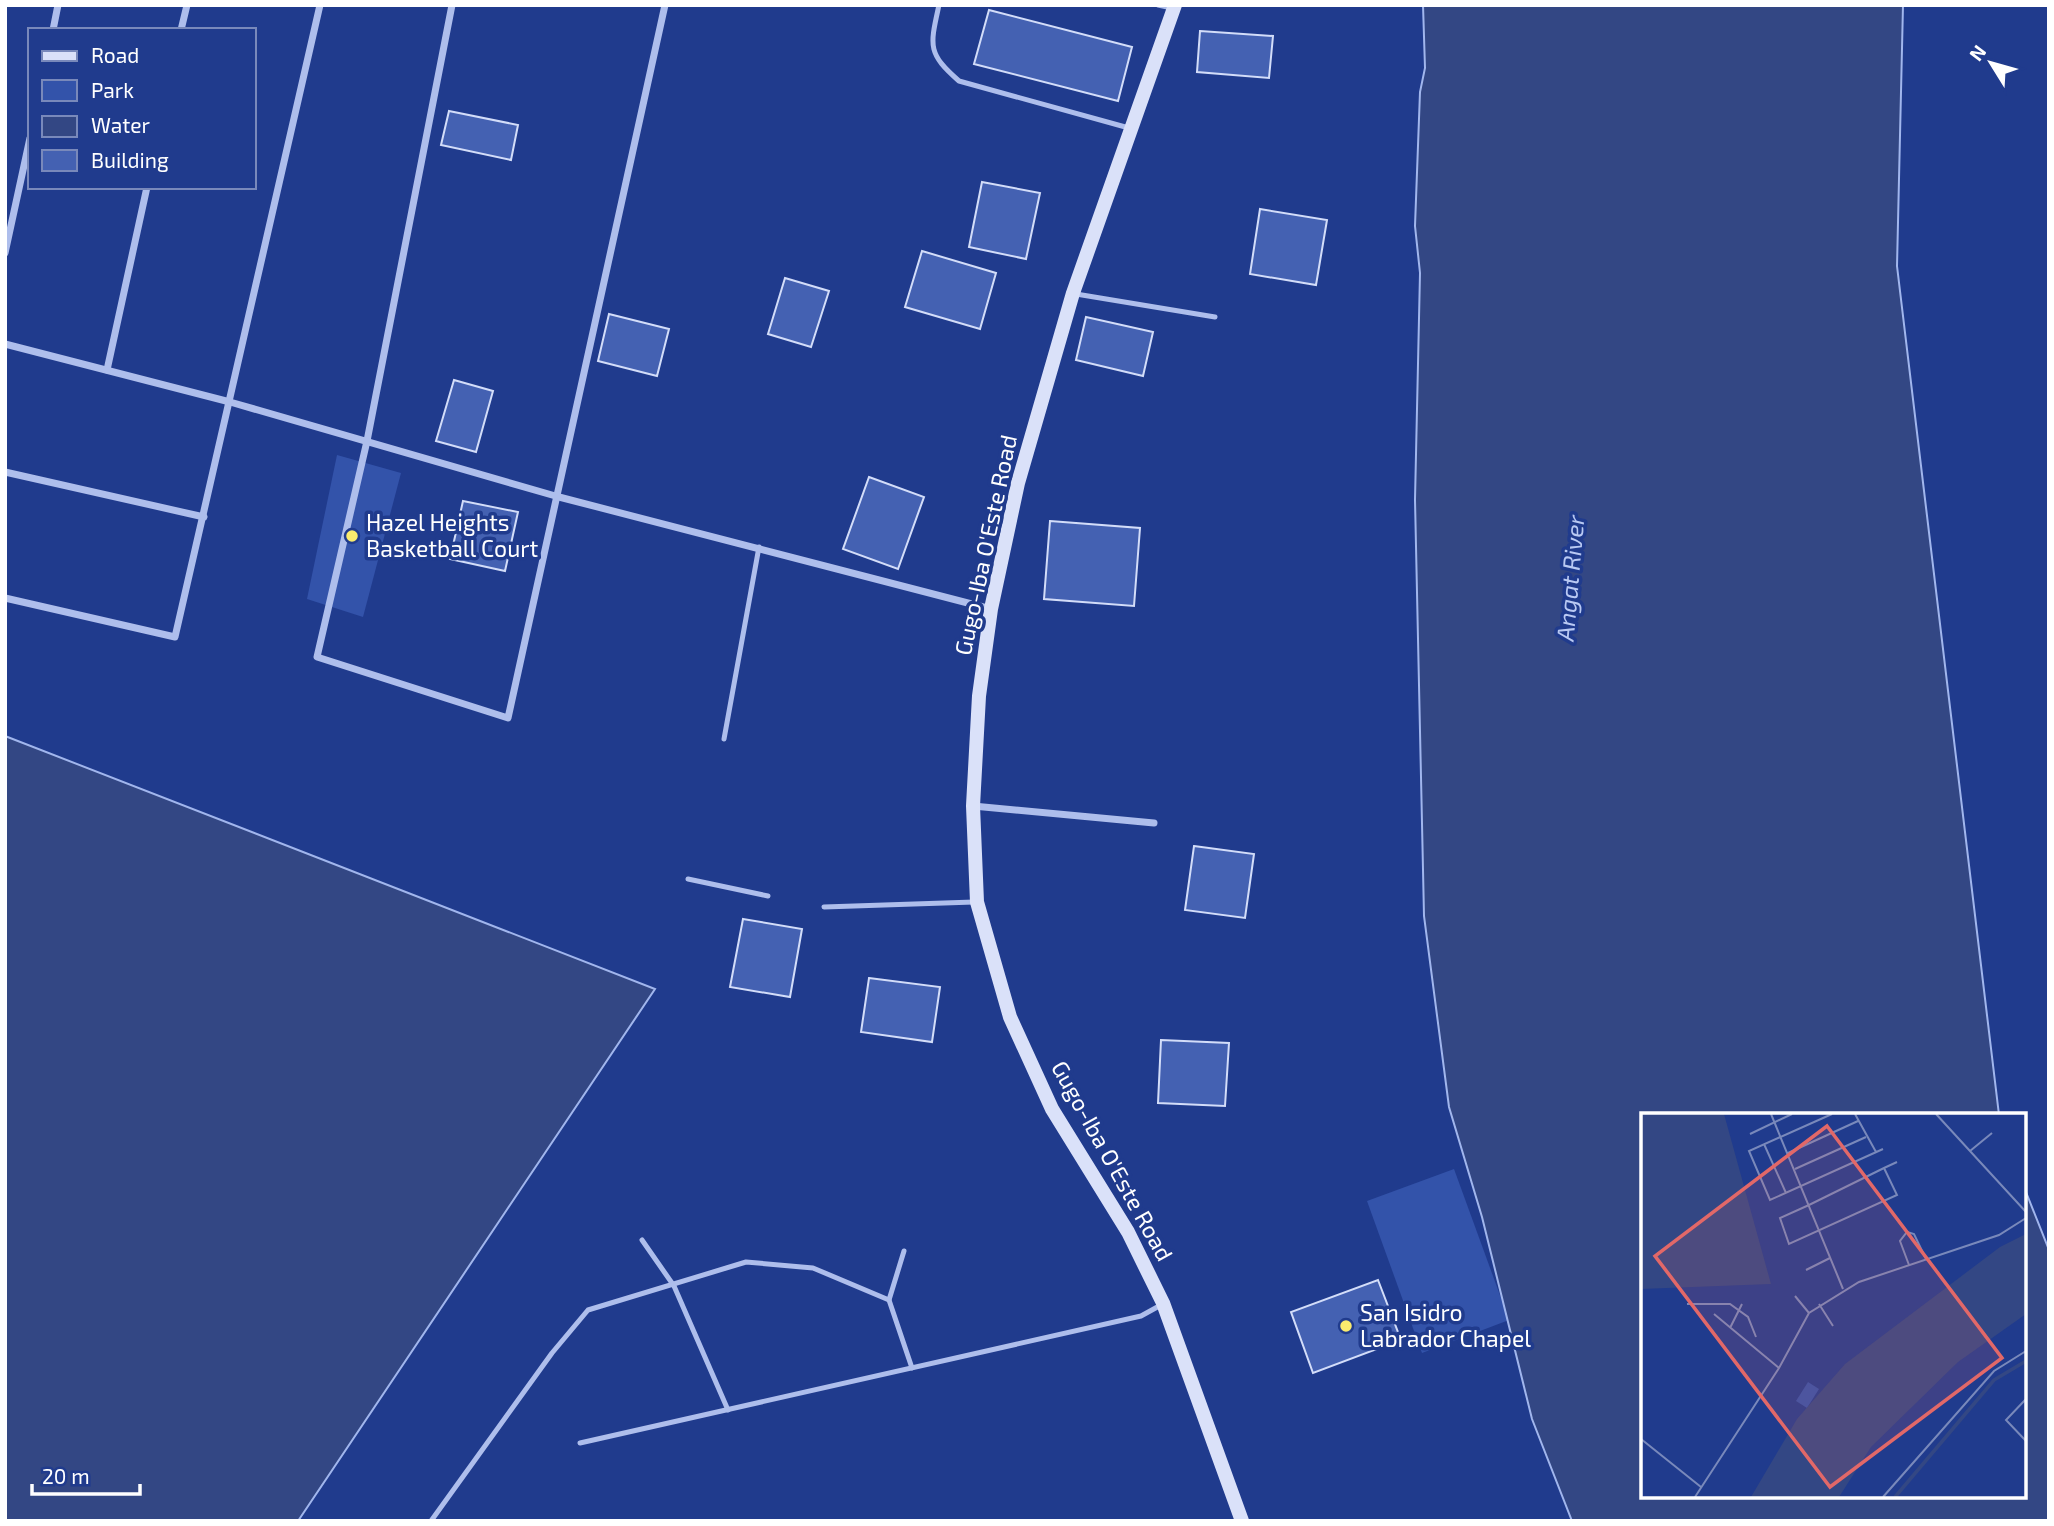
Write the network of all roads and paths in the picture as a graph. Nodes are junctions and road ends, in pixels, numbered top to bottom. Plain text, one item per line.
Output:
1 (58, 5) edge
2 (187, 5) edge
3 (320, 5) edge
4 (452, 5) edge
5 (665, 5) edge
6 (939, 5) edge
7 (1158, 5) edge
8 (1175, 7) edge
9 (53, 28) edge
10 (181, 28) edge
11 (1132, 129) junction
12 (28, 147) edge
13 (147, 189) edge
14 (5, 253) edge
15 (1073, 293) junction
16 (1215, 317) dead end
17 (5, 344) edge
18 (107, 370) junction
19 (230, 402) junction
20 (367, 441) junction
21 (5, 472) edge
22 (559, 497) junction
23 (204, 517) junction
24 (759, 547) junction
25 (5, 598) edge
26 (991, 608) junction
27 (724, 738) dead end
28 (973, 806) junction
29 (1154, 823) dead end
30 (688, 879) dead end
31 (768, 896) dead end
32 (977, 902) junction
33 (824, 907) dead end
34 (642, 1240) dead end
35 (904, 1251) dead end
36 (674, 1286) junction
37 (888, 1300) junction
38 (1163, 1303) junction
39 (912, 1368) junction
40 (728, 1410) junction
41 (580, 1443) dead end
42 (431, 1521) edge
43 (1242, 1521) edge

1 - 9 street
2 - 10 street
3 - 19 street
4 - 20 street
5 - 22 street
6 - 11 lane
7 - 8 lane
8 - 11 main road, Gugo-Iba O'Este Road
11 - 15 main road, Gugo-Iba O'Este Road
12 - 14 street
13 - 18 street
15 - 16 lane
15 - 26 main road, Gugo-Iba O'Este Road
17 - 18 street
18 - 19 street
19 - 20 street
19 - 23 street
20 - 22 street
20 - 22 street
21 - 23 street
22 - 24 street
23 - 25 street
24 - 26 street
24 - 27 lane
26 - 28 main road, Gugo-Iba O'Este Road
28 - 29 street
28 - 32 main road, Gugo-Iba O'Este Road
30 - 31 lane
32 - 33 lane
32 - 38 main road, Gugo-Iba O'Este Road
34 - 36 lane
35 - 37 lane
36 - 37 lane
36 - 40 lane
36 - 42 lane
37 - 39 lane
38 - 39 lane
38 - 43 main road, Gugo-Iba O'Este Road
39 - 40 lane
40 - 41 lane

